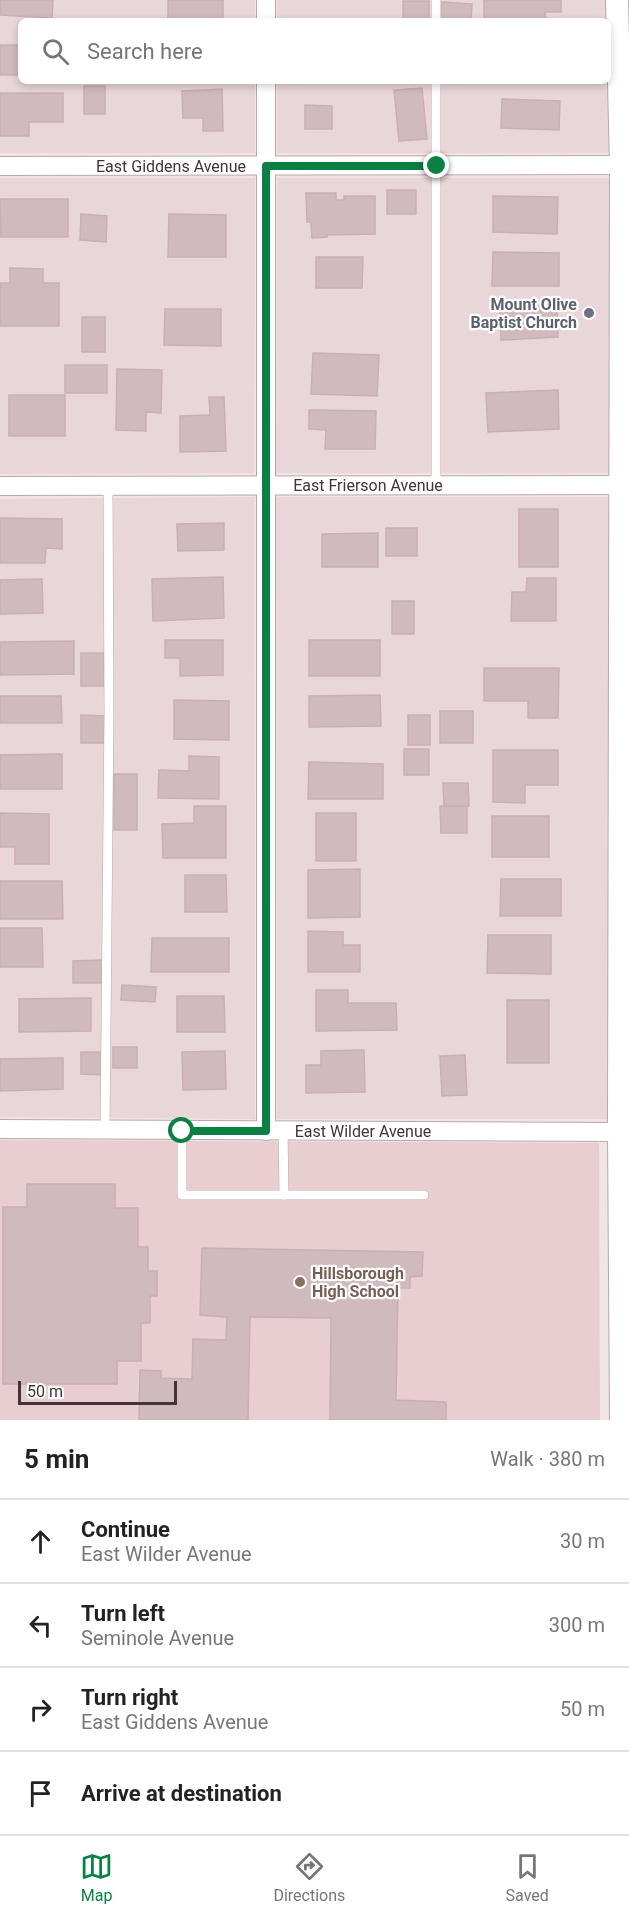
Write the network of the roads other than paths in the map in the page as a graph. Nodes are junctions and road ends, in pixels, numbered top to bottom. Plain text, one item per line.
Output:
1 (266, 0) edge
2 (436, 0) edge
3 (617, 0) edge
4 (266, 18) edge
5 (436, 18) edge
6 (266, 84) edge
7 (436, 84) edge
8 (0, 165) edge
9 (625, 165) edge
10 (266, 166) junction
11 (437, 166) junction
12 (265, 485) junction
13 (436, 485) junction
14 (624, 485) edge
15 (0, 486) edge
16 (108, 486) junction
17 (624, 597) edge
18 (624, 962) edge
19 (0, 1129) edge
20 (105, 1130) junction
21 (182, 1131) junction
22 (274, 1131) junction
23 (624, 1132) edge
24 (284, 1195) junction
25 (424, 1195) dead end
26 (625, 1295) edge
27 (621, 1420) edge

1 - 4 street
2 - 5 lane
3 - 9 street
6 - 10 street
7 - 11 lane
8 - 10 street, East Giddens Avenue
9 - 11 street, East Giddens Avenue
9 - 14 street
10 - 11 street, East Giddens Avenue
10 - 12 street
11 - 13 lane
12 - 13 street, East Frierson Avenue
12 - 16 street, East Frierson Avenue
12 - 22 street
13 - 14 street, East Frierson Avenue
14 - 17 street
15 - 16 street, East Frierson Avenue
16 - 20 lane
17 - 18 street
18 - 23 street
19 - 20 street, East Wilder Avenue
20 - 21 street, East Wilder Avenue
21 - 22 street, East Wilder Avenue
21 - 24 lane
22 - 23 street, East Wilder Avenue
22 - 24 lane
23 - 26 street
24 - 25 lane
26 - 27 street

